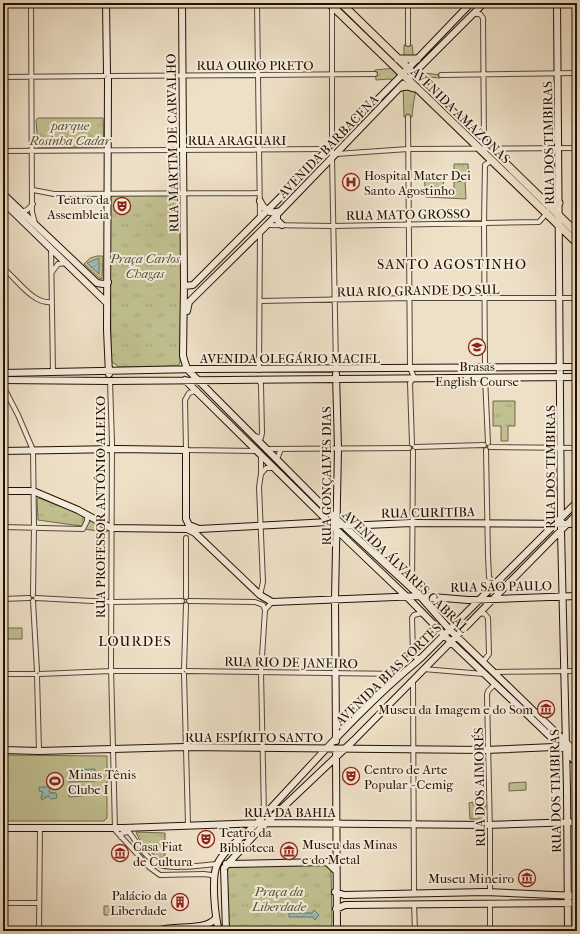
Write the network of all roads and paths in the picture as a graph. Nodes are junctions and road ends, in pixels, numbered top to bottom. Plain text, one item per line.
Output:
1 (30, 3) edge
2 (106, 3) edge
3 (182, 3) edge
4 (257, 3) edge
5 (341, 3) edge
6 (408, 3) edge
7 (484, 3) edge
8 (557, 3) edge
9 (6, 4) edge
10 (331, 4) edge
11 (469, 4) edge
12 (347, 6) edge
13 (3, 11) edge
14 (473, 14) junction
15 (342, 17) junction
16 (333, 20) junction
17 (443, 32) junction
18 (449, 38) junction
19 (408, 44) dead end
20 (398, 59) junction
21 (417, 59) junction
22 (408, 68) junction
23 (557, 73) junction
24 (577, 73) edge
25 (332, 74) junction
26 (375, 74) dead end
27 (414, 74) junction
28 (483, 74) junction
29 (182, 75) junction
30 (258, 75) junction
31 (441, 75) dead end
32 (32, 76) junction
33 (107, 76) junction
34 (3, 77) edge
35 (405, 78) junction
36 (401, 87) junction
37 (416, 89) junction
38 (408, 117) dead end
39 (485, 128) junction
40 (478, 136) junction
41 (487, 146) junction
42 (330, 147) junction
43 (557, 148) junction
44 (577, 148) edge
45 (408, 149) junction
46 (478, 149) junction
47 (184, 150) junction
48 (259, 150) junction
49 (3, 151) edge
50 (33, 151) junction
51 (108, 151) junction
52 (333, 155) junction
53 (491, 161) junction
54 (33, 190) junction
55 (108, 192) junction
56 (183, 192) junction
57 (259, 193) junction
58 (3, 194) edge
59 (3, 198) edge
60 (260, 201) junction
61 (3, 202) edge
62 (559, 203) junction
63 (33, 204) junction
64 (550, 207) junction
65 (267, 211) junction
66 (21, 212) junction
67 (278, 213) junction
68 (546, 214) junction
69 (560, 216) junction
70 (260, 218) junction
71 (484, 223) junction
72 (410, 224) junction
73 (267, 225) junction
74 (282, 225) junction
75 (334, 226) junction
76 (36, 227) junction
77 (560, 227) junction
78 (576, 230) edge
79 (260, 232) junction
80 (243, 235) junction
81 (50, 239) junction
82 (250, 242) junction
83 (577, 244) edge
84 (51, 248) junction
85 (260, 248) junction
86 (229, 249) junction
87 (236, 256) junction
88 (67, 263) junction
89 (4, 268) edge
90 (51, 274) junction
91 (205, 274) junction
92 (211, 280) junction
93 (108, 282) junction
94 (184, 286) junction
95 (410, 298) junction
96 (560, 298) junction
97 (577, 298) edge
98 (485, 299) junction
99 (260, 301) junction
100 (335, 301) junction
101 (52, 302) junction
102 (107, 303) junction
103 (187, 304) joint
104 (183, 356) junction
105 (561, 367) junction
106 (577, 367) edge
107 (336, 368) junction
108 (410, 368) junction
109 (485, 368) junction
110 (187, 369) junction
111 (259, 370) junction
112 (108, 371) junction
113 (53, 372) junction
114 (4, 373) edge
115 (414, 377) junction
116 (485, 377) junction
117 (561, 377) junction
118 (577, 377) edge
119 (336, 378) junction
120 (406, 378) junction
121 (197, 379) junction
122 (215, 379) junction
123 (258, 379) junction
124 (3, 380) edge
125 (40, 380) junction
126 (185, 380) junction
127 (110, 381) junction
128 (410, 384) junction
129 (3, 386) edge
130 (195, 391) junction
131 (211, 394) junction
132 (253, 435) junction
133 (244, 438) junction
134 (487, 447) junction
135 (412, 448) junction
136 (562, 448) junction
137 (577, 448) edge
138 (112, 449) junction
139 (266, 449) junction
140 (281, 449) junction
141 (338, 449) junction
142 (3, 450) edge
143 (32, 450) junction
144 (186, 450) junction
145 (239, 450) junction
146 (259, 453) junction
147 (277, 459) junction
148 (275, 468) junction
149 (261, 474) junction
150 (3, 491) edge
151 (33, 491) junction
152 (577, 502) edge
153 (577, 514) edge
154 (87, 515) junction
155 (562, 517) junction
156 (329, 522) junction
157 (487, 522) junction
158 (411, 523) junction
159 (337, 524) junction
160 (577, 524) edge
161 (260, 525) junction
162 (561, 525) junction
163 (34, 526) junction
164 (187, 526) junction
165 (345, 526) junction
166 (3, 527) edge
167 (111, 528) junction
168 (197, 531) junction
169 (344, 537) junction
170 (186, 538) dead end
171 (495, 585) junction
172 (412, 589) junction
173 (260, 596) junction
174 (420, 596) junction
175 (563, 596) junction
176 (577, 596) edge
177 (410, 597) junction
178 (33, 598) junction
179 (3, 599) edge
180 (335, 599) junction
181 (481, 599) junction
182 (492, 599) junction
183 (468, 600) junction
184 (111, 602) junction
185 (186, 602) junction
186 (272, 602) junction
187 (471, 609) junction
188 (265, 610) junction
189 (479, 612) junction
190 (422, 613) junction
191 (450, 630) junction
192 (444, 635) junction
193 (456, 636) junction
194 (450, 642) junction
195 (421, 658) junction
196 (483, 662) junction
197 (423, 669) junction
198 (111, 671) junction
199 (184, 671) junction
200 (564, 671) junction
201 (577, 671) edge
202 (261, 672) junction
203 (336, 672) junction
204 (494, 672) junction
205 (3, 674) edge
206 (37, 674) junction
207 (484, 674) junction
208 (398, 675) junction
209 (413, 679) junction
210 (495, 684) junction
211 (405, 687) junction
212 (413, 691) junction
213 (336, 738) junction
214 (565, 741) junction
215 (185, 747) junction
216 (262, 748) junction
217 (337, 748) junction
218 (345, 748) junction
219 (326, 749) junction
220 (565, 749) junction
221 (3, 750) edge
222 (113, 750) junction
223 (414, 750) junction
224 (487, 750) junction
225 (576, 750) edge
226 (39, 751) junction
227 (318, 752) junction
228 (336, 755) junction
229 (577, 764) edge
230 (264, 815) junction
231 (567, 822) junction
232 (577, 822) edge
233 (256, 823) junction
234 (266, 823) junction
235 (338, 823) junction
236 (188, 824) junction
237 (415, 825) junction
238 (490, 825) junction
239 (3, 828) edge
240 (40, 828) junction
241 (115, 828) junction
242 (121, 837) junction
243 (217, 864) junction
244 (228, 864) junction
245 (335, 870) junction
246 (215, 878) junction
247 (335, 892) junction
248 (414, 893) junction
249 (490, 893) junction
250 (567, 896) junction
251 (577, 896) edge
252 (3, 903) edge
253 (39, 903) junction
254 (567, 903) junction
255 (577, 903) edge
256 (414, 904) junction
257 (490, 904) junction
258 (336, 909) junction
259 (216, 918) junction
260 (335, 930) edge
261 (39, 931) edge
262 (157, 931) edge
263 (219, 931) edge
264 (226, 931) edge
265 (415, 931) edge
266 (490, 931) edge
267 (568, 931) edge

1 - 32 street
2 - 33 street, RUA PROFESSOR ANTÔNIO ALEIXO
3 - 29 street, RUA MARTIM DE CARVALHO
4 - 30 street
5 - 12 main road, AVENIDA AMAZONAS
6 - 19 street
7 - 14 street, AVENIDA BARBACENA
8 - 23 street, RUA DOS TIMBIRAS
9 - 13 street
10 - 15 main road, AVENIDA AMAZONAS
10 - 16 street
11 - 17 street, AVENIDA BARBACENA
12 - 20 main road, AVENIDA AMAZONAS
14 - 18 street, AVENIDA BARBACENA
14 - 28 street
15 - 16 street
15 - 35 main road, AVENIDA AMAZONAS
16 - 25 street
17 - 18 street
17 - 21 street, AVENIDA BARBACENA
18 - 27 street, AVENIDA BARBACENA
20 - 21 main road
20 - 22 main road, AVENIDA AMAZONAS
21 - 22 street, AVENIDA BARBACENA
22 - 27 main road, AVENIDA AMAZONAS
22 - 35 street, AVENIDA BARBACENA
23 - 24 street
23 - 28 street
23 - 43 street, RUA DOS TIMBIRAS
25 - 26 street, RUA OURO PRETO
25 - 30 street, RUA OURO PRETO
25 - 42 street
27 - 35 street, AVENIDA BARBACENA
27 - 40 main road, AVENIDA AMAZONAS
28 - 31 street
28 - 39 street
29 - 30 street, RUA OURO PRETO
29 - 33 street, RUA OURO PRETO
29 - 47 street, RUA MARTIM DE CARVALHO
30 - 48 street
32 - 33 street, RUA OURO PRETO
32 - 34 street, RUA OURO PRETO
32 - 50 street
33 - 51 street, RUA PROFESSOR ANTÔNIO ALEIXO
35 - 36 street, AVENIDA BARBACENA
35 - 37 main road, AVENIDA AMAZONAS
35 - 42 street, AVENIDA BARBACENA
36 - 37 main road
36 - 52 street, AVENIDA BARBACENA
37 - 46 main road, AVENIDA AMAZONAS
38 - 45 street
39 - 40 street
39 - 41 street
40 - 41 main road, AVENIDA AMAZONAS
41 - 43 street
41 - 46 street
41 - 46 street
41 - 64 main road, AVENIDA AMAZONAS
42 - 48 street, RUA ARAGUARI
42 - 52 street
42 - 65 street, AVENIDA BARBACENA
43 - 44 street
43 - 62 street, RUA DOS TIMBIRAS
45 - 46 street
45 - 52 street
45 - 72 street
46 - 53 main road, AVENIDA AMAZONAS
47 - 48 street, RUA ARAGUARI
47 - 51 street, RUA ARAGUARI
47 - 56 street, RUA MARTIM DE CARVALHO
48 - 57 street
49 - 50 street, RUA ARAGUARI
50 - 51 street, RUA ARAGUARI
50 - 54 street
51 - 55 street, RUA PROFESSOR ANTÔNIO ALEIXO
52 - 67 street, AVENIDA BARBACENA
52 - 75 street, RUA GONÇALVES DIAS
53 - 68 main road, AVENIDA AMAZONAS
53 - 71 street
54 - 55 street
54 - 63 street
55 - 56 street
55 - 93 street, RUA PROFESSOR ANTÔNIO ALEIXO
56 - 57 street
56 - 94 street, RUA MARTIM DE CARVALHO
57 - 60 street
58 - 66 street
59 - 66 street
60 - 65 street
60 - 70 street
61 - 84 street
62 - 64 main road
62 - 69 street, RUA DOS TIMBIRAS
63 - 66 street
63 - 76 street
64 - 69 main road, AVENIDA AMAZONAS
65 - 67 street
65 - 70 street, AVENIDA BARBACENA
66 - 76 street
67 - 73 street, AVENIDA BARBACENA
67 - 74 street
68 - 71 street, RUA MATO GROSSO
68 - 77 main road, AVENIDA AMAZONAS
69 - 77 street, RUA DOS TIMBIRAS
69 - 78 main road, AVENIDA AMAZONAS
70 - 80 street, AVENIDA BARBACENA
71 - 72 street, RUA MATO GROSSO
71 - 98 street
72 - 75 street, RUA MATO GROSSO
72 - 95 street
73 - 74 street, RUA MATO GROSSO
73 - 79 street, AVENIDA BARBACENA
74 - 75 street, RUA MATO GROSSO
75 - 100 street, RUA GONÇALVES DIAS
76 - 81 street
77 - 83 main road, AVENIDA AMAZONAS
77 - 96 street, RUA DOS TIMBIRAS
79 - 82 street, AVENIDA BARBACENA
79 - 85 street
80 - 82 street
80 - 86 street, AVENIDA BARBACENA
81 - 84 street
81 - 93 street
82 - 85 street
82 - 87 street, AVENIDA BARBACENA
84 - 88 street
84 - 90 street
85 - 99 street
86 - 87 street
86 - 91 street, AVENIDA BARBACENA
87 - 92 street, AVENIDA BARBACENA
88 - 90 street
88 - 102 street
89 - 101 street
89 - 114 street
90 - 101 street
91 - 92 street
91 - 94 street, AVENIDA BARBACENA
92 - 103 street, AVENIDA BARBACENA
93 - 102 street, RUA PROFESSOR ANTÔNIO ALEIXO
94 - 104 street, RUA MARTIM DE CARVALHO
95 - 98 street, RUA RIO GRANDE DO SUL
95 - 100 street, RUA RIO GRANDE DO SUL
95 - 108 street
96 - 97 street, RUA RIO GRANDE DO SUL
96 - 98 street, RUA RIO GRANDE DO SUL
96 - 105 street, RUA DOS TIMBIRAS
98 - 109 street
99 - 100 street, RUA RIO GRANDE DO SUL
99 - 111 street
100 - 107 street, RUA GONÇALVES DIAS
101 - 113 street
102 - 112 street, RUA PROFESSOR ANTÔNIO ALEIXO
103 - 104 street, RUA MARTIM DE CARVALHO
104 - 110 street, RUA MARTIM DE CARVALHO
105 - 106 street, AVENIDA OLEGÁRIO MACIEL
105 - 109 street, AVENIDA OLEGÁRIO MACIEL
105 - 117 street, RUA DOS TIMBIRAS
107 - 108 street, AVENIDA OLEGÁRIO MACIEL
107 - 111 street, AVENIDA OLEGÁRIO MACIEL
107 - 119 street, RUA GONÇALVES DIAS
108 - 109 street, AVENIDA OLEGÁRIO MACIEL
108 - 115 street
110 - 111 street, AVENIDA OLEGÁRIO MACIEL
110 - 112 street, AVENIDA OLEGÁRIO MACIEL
110 - 121 street, AVENIDA ÁLVARES CABRAL
112 - 113 street, AVENIDA OLEGÁRIO MACIEL
112 - 127 street, RUA PROFESSOR ANTÔNIO ALEIXO
113 - 114 street, AVENIDA OLEGÁRIO MACIEL
113 - 125 street
115 - 116 street, AVENIDA OLEGÁRIO MACIEL
115 - 120 street, AVENIDA OLEGÁRIO MACIEL
115 - 128 street
116 - 117 street, AVENIDA OLEGÁRIO MACIEL
116 - 134 street
117 - 118 street, AVENIDA OLEGÁRIO MACIEL
117 - 136 street, RUA DOS TIMBIRAS
119 - 120 street, AVENIDA OLEGÁRIO MACIEL
119 - 123 street, AVENIDA OLEGÁRIO MACIEL
119 - 141 street, RUA GONÇALVES DIAS
120 - 128 street
121 - 122 street, AVENIDA OLEGÁRIO MACIEL
121 - 126 street, AVENIDA OLEGÁRIO MACIEL
121 - 131 street, AVENIDA ÁLVARES CABRAL
122 - 123 street, AVENIDA OLEGÁRIO MACIEL
122 - 131 street
123 - 132 street
124 - 125 street, AVENIDA OLEGÁRIO MACIEL
125 - 127 street, AVENIDA OLEGÁRIO MACIEL
126 - 127 street, AVENIDA OLEGÁRIO MACIEL
126 - 130 street, AVENIDA ÁLVARES CABRAL
127 - 138 street, RUA PROFESSOR ANTÔNIO ALEIXO
128 - 135 street
129 - 143 street
130 - 133 street, AVENIDA ÁLVARES CABRAL
130 - 144 street
131 - 132 street, AVENIDA ÁLVARES CABRAL
132 - 139 street, AVENIDA ÁLVARES CABRAL
133 - 145 street
133 - 146 street, AVENIDA ÁLVARES CABRAL
134 - 135 street
134 - 136 street
134 - 157 street
135 - 141 street
135 - 158 street
136 - 137 street
136 - 155 street, RUA DOS TIMBIRAS
138 - 143 street
138 - 144 street
138 - 167 street, RUA PROFESSOR ANTÔNIO ALEIXO
139 - 140 street
139 - 147 street, AVENIDA ÁLVARES CABRAL
140 - 141 street
140 - 147 street
141 - 159 street, RUA GONÇALVES DIAS
142 - 143 street
143 - 151 street
144 - 145 street
144 - 164 street
145 - 146 street
146 - 148 street, AVENIDA ÁLVARES CABRAL
146 - 149 street
147 - 159 street, AVENIDA ÁLVARES CABRAL
148 - 149 street
148 - 156 street, AVENIDA ÁLVARES CABRAL
149 - 161 street
150 - 151 street
151 - 154 street
151 - 163 street
152 - 155 street
153 - 162 street, AVENIDA BIAS FORTES
154 - 163 street
154 - 167 street
155 - 162 street, RUA DOS TIMBIRAS
156 - 159 street, AVENIDA ÁLVARES CABRAL
156 - 161 street
157 - 158 street, RUA CURITIBA
157 - 162 street, RUA CURITIBA
157 - 171 street
158 - 165 street, RUA CURITIBA
158 - 172 street
159 - 165 street, AVENIDA ÁLVARES CABRAL
159 - 169 street, AVENIDA ÁLVARES CABRAL
159 - 180 street, RUA GONÇALVES DIAS
160 - 162 street, RUA CURITIBA
161 - 168 street
161 - 173 street
162 - 171 street, AVENIDA BIAS FORTES
162 - 175 street, RUA DOS TIMBIRAS
162 - 182 street, AVENIDA BIAS FORTES
163 - 166 street
163 - 178 street
164 - 167 street
164 - 168 street
165 - 169 street
165 - 172 street, AVENIDA ÁLVARES CABRAL
167 - 184 street, RUA PROFESSOR ANTÔNIO ALEIXO
168 - 173 street, RUA SÃO PAULO
169 - 177 street, AVENIDA ÁLVARES CABRAL
170 - 185 street
171 - 181 street, AVENIDA BIAS FORTES
172 - 174 street, AVENIDA ÁLVARES CABRAL
172 - 177 street
173 - 186 street, RUA SÃO PAULO
174 - 177 street, RUA SÃO PAULO
174 - 183 street, RUA SÃO PAULO
174 - 191 street, AVENIDA ÁLVARES CABRAL
175 - 176 street, RUA SÃO PAULO
175 - 182 street, RUA SÃO PAULO
175 - 200 street, RUA DOS TIMBIRAS
177 - 180 street, RUA SÃO PAULO
177 - 190 street, AVENIDA ÁLVARES CABRAL
178 - 179 street
178 - 184 street
178 - 206 street
180 - 186 street, RUA SÃO PAULO
180 - 203 street, RUA GONÇALVES DIAS
181 - 182 street, RUA SÃO PAULO
181 - 183 street, RUA SÃO PAULO
181 - 187 street, AVENIDA BIAS FORTES
182 - 189 street, AVENIDA BIAS FORTES
183 - 187 street
184 - 185 street
184 - 198 street, RUA PROFESSOR ANTÔNIO ALEIXO
185 - 188 street
185 - 199 street
186 - 188 street
187 - 191 street, AVENIDA BIAS FORTES
188 - 202 street
189 - 193 street, AVENIDA BIAS FORTES
189 - 196 street
190 - 192 street, AVENIDA ÁLVARES CABRAL
190 - 195 street
191 - 192 street, AVENIDA BIAS FORTES
191 - 193 street, AVENIDA ÁLVARES CABRAL
192 - 194 street, AVENIDA ÁLVARES CABRAL
192 - 195 street, AVENIDA BIAS FORTES
193 - 194 street, AVENIDA BIAS FORTES
193 - 196 street, AVENIDA ÁLVARES CABRAL
194 - 197 street, AVENIDA BIAS FORTES
194 - 207 street, AVENIDA ÁLVARES CABRAL
195 - 208 street, AVENIDA BIAS FORTES
196 - 204 street, AVENIDA ÁLVARES CABRAL
197 - 207 street
197 - 209 street, AVENIDA BIAS FORTES
198 - 199 street, RUA RIO DE JANEIRO
198 - 206 street, RUA RIO DE JANEIRO
198 - 222 street, RUA PROFESSOR ANTÔNIO ALEIXO
199 - 202 street, RUA RIO DE JANEIRO
199 - 215 street
200 - 201 street
200 - 204 street
200 - 214 street, RUA DOS TIMBIRAS
202 - 203 street, RUA RIO DE JANEIRO
202 - 216 street
203 - 208 street, RUA RIO DE JANEIRO
203 - 213 street, RUA GONÇALVES DIAS
204 - 214 street, AVENIDA ÁLVARES CABRAL
205 - 206 street, RUA RIO DE JANEIRO
206 - 226 street
207 - 210 street, AVENIDA ÁLVARES CABRAL
208 - 213 street, AVENIDA BIAS FORTES
209 - 211 street, AVENIDA BIAS FORTES
209 - 212 street
210 - 220 street, AVENIDA ÁLVARES CABRAL
210 - 224 street, RUA DOS AIMORÉS
211 - 212 street
211 - 218 street, AVENIDA BIAS FORTES
212 - 223 street
213 - 217 street, RUA GONÇALVES DIAS
213 - 219 street, AVENIDA BIAS FORTES
214 - 220 street, RUA DOS TIMBIRAS
214 - 225 street, AVENIDA ÁLVARES CABRAL
215 - 216 street, RUA ESPÍRITO SANTO
215 - 222 street, RUA ESPÍRITO SANTO
215 - 236 street
216 - 227 street, RUA ESPÍRITO SANTO
216 - 230 street
217 - 218 street, RUA ESPÍRITO SANTO
217 - 219 street, RUA ESPÍRITO SANTO
217 - 228 street, RUA GONÇALVES DIAS
218 - 223 street, RUA ESPÍRITO SANTO
218 - 228 street, AVENIDA BIAS FORTES
219 - 227 street, RUA ESPÍRITO SANTO
220 - 224 street, RUA ESPÍRITO SANTO
220 - 225 street, RUA ESPÍRITO SANTO
220 - 229 street, AVENIDA ÁLVARES CABRAL
220 - 231 street, RUA DOS TIMBIRAS
221 - 226 street, RUA ESPÍRITO SANTO
222 - 226 street, RUA ESPÍRITO SANTO
222 - 241 street, RUA PROFESSOR ANTÔNIO ALEIXO
223 - 224 street, RUA ESPÍRITO SANTO
223 - 237 street
224 - 238 street, RUA DOS AIMORÉS
227 - 230 street
228 - 234 street, AVENIDA BIAS FORTES
228 - 235 street, RUA GONÇALVES DIAS
230 - 233 street
231 - 232 street, RUA DA BAHIA
231 - 238 street, RUA DA BAHIA
231 - 250 street, RUA DOS TIMBIRAS
233 - 234 street, RUA DA BAHIA
233 - 236 street, RUA DA BAHIA
233 - 243 street
234 - 235 street, RUA DA BAHIA
234 - 244 street, AVENIDA BIAS FORTES
235 - 237 street, RUA DA BAHIA
235 - 245 street, RUA GONÇALVES DIAS
236 - 241 street, RUA DA BAHIA
237 - 238 street, RUA DA BAHIA
237 - 248 street
238 - 249 street, RUA DOS AIMORÉS
239 - 240 street, RUA DA BAHIA
240 - 241 street, RUA DA BAHIA
240 - 253 street
241 - 242 street
242 - 243 street
242 - 246 street
243 - 244 street
243 - 246 street
244 - 245 street
244 - 264 street
245 - 247 street, RUA GONÇALVES DIAS
246 - 259 street
247 - 248 street
247 - 258 street, RUA GONÇALVES DIAS
248 - 249 street
249 - 250 street
250 - 251 street
250 - 254 street, RUA DOS TIMBIRAS
252 - 253 street
253 - 261 street
254 - 255 street
254 - 257 street
254 - 267 street, RUA DOS TIMBIRAS
256 - 257 street
256 - 258 street
256 - 265 street
257 - 266 street
258 - 260 street, RUA GONÇALVES DIAS
259 - 262 street
259 - 263 street

